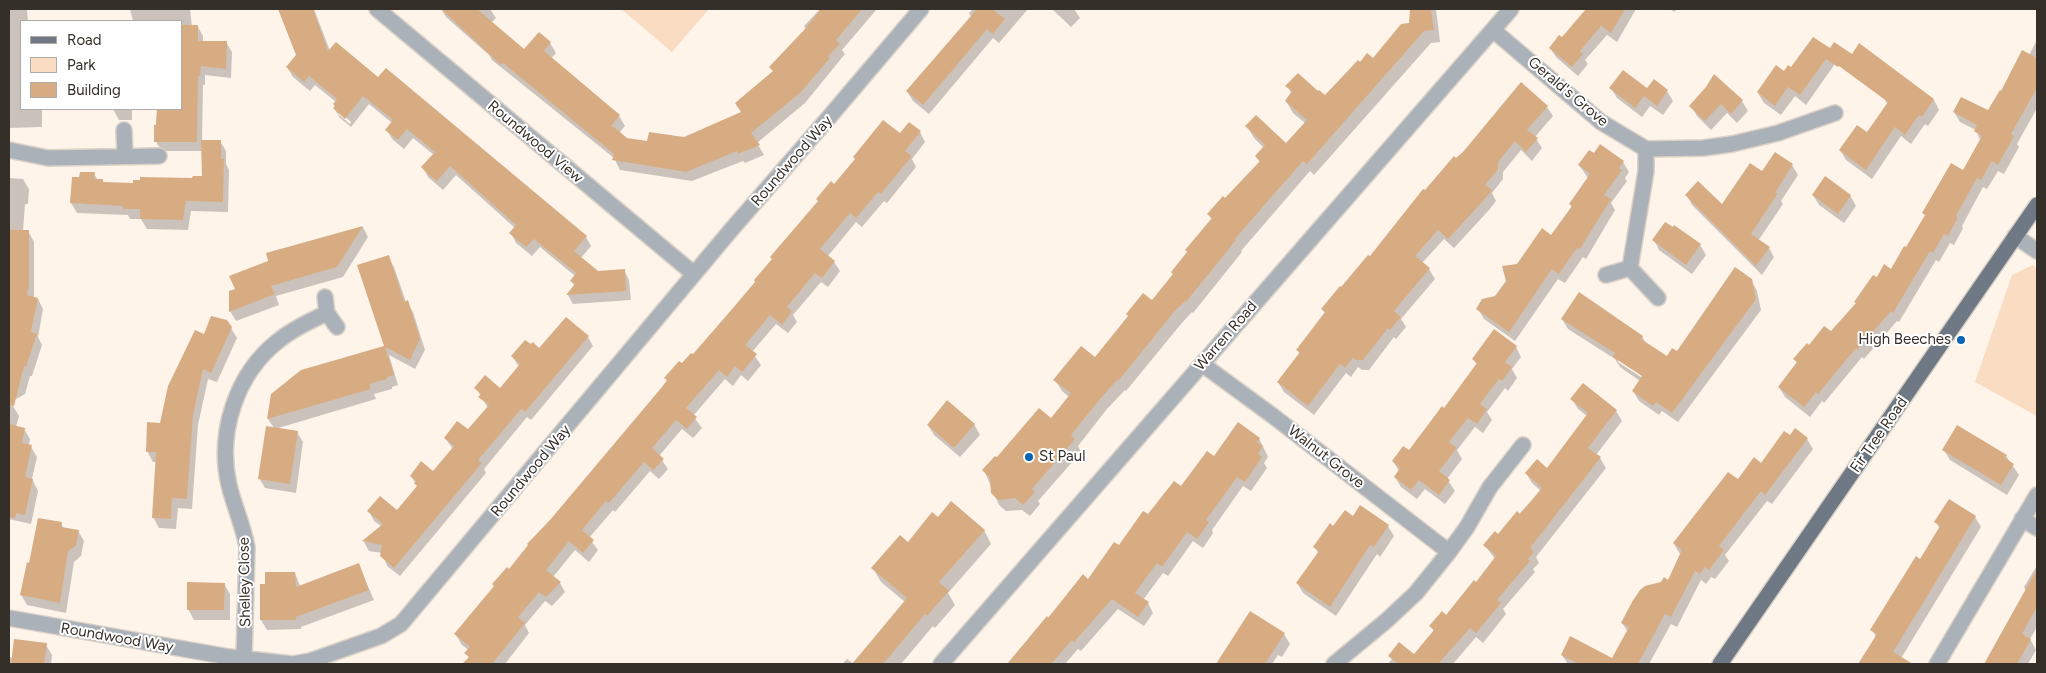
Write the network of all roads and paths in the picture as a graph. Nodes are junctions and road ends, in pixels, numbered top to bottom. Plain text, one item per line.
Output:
1 (377, 9) edge
2 (921, 9) edge
3 (1511, 9) edge
4 (1493, 30) junction
5 (1835, 113) dead end
6 (124, 130) dead end
7 (9, 150) edge
8 (1646, 150) junction
9 (125, 156) junction
10 (160, 156) dead end
11 (2037, 204) edge
12 (2015, 236) junction
13 (2037, 251) edge
14 (1630, 268) junction
15 (694, 274) junction
16 (1606, 275) dead end
17 (325, 297) dead end
18 (1658, 298) dead end
19 (327, 313) junction
20 (337, 327) dead end
21 (1202, 364) junction
22 (1522, 445) dead end
23 (2037, 495) edge
24 (2022, 519) junction
25 (2037, 528) edge
26 (1449, 552) junction
27 (9, 618) edge
28 (244, 659) junction
29 (941, 664) edge
30 (1334, 664) edge
31 (1720, 664) edge
32 (1937, 664) edge

1 - 15 street, Roundwood View
2 - 15 street, Roundwood Way
3 - 4 street, Warren Road
4 - 8 street, Gerald's Grove
4 - 21 street, Warren Road
5 - 8 street
6 - 9 street
7 - 9 street
8 - 14 street
9 - 10 street
11 - 12 main road, Fir Tree Road
12 - 13 street
12 - 31 main road, Fir Tree Road
14 - 16 street
14 - 18 street
15 - 28 street, Roundwood Way
17 - 19 street
19 - 20 street
19 - 28 street, Shelley Close
21 - 26 street, Walnut Grove
21 - 29 street, Warren Road
22 - 26 street
23 - 24 street
24 - 25 street
24 - 32 street
26 - 30 street
27 - 28 street, Roundwood Way

